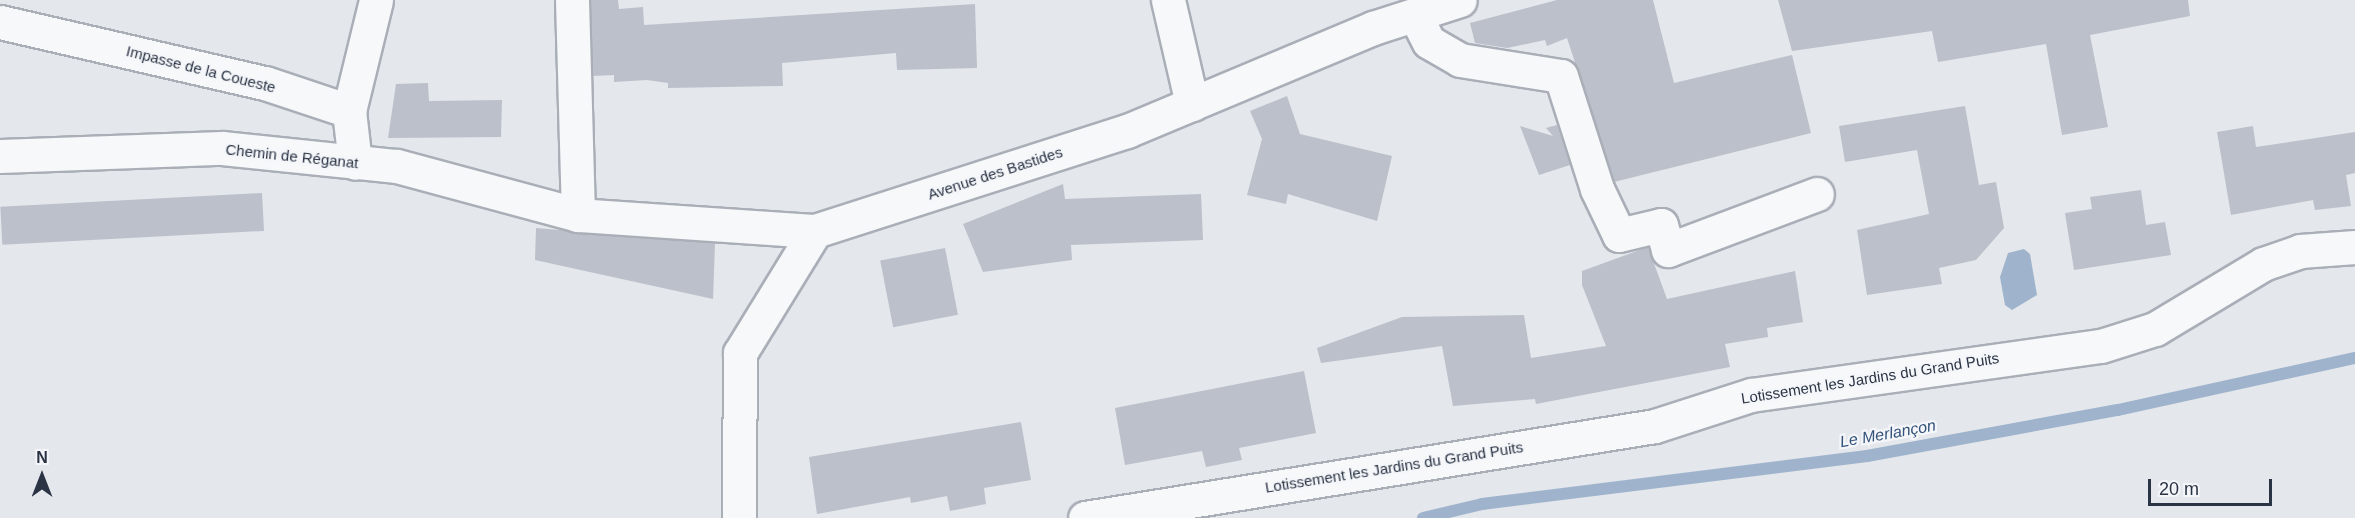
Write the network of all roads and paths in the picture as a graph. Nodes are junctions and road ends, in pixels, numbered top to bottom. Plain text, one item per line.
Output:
1 (376, 0) edge
2 (572, 0) edge
3 (1168, 0) edge
4 (1460, 0) edge
5 (1415, 15) junction
6 (0, 22) edge
7 (1192, 104) junction
8 (350, 111) junction
9 (0, 156) edge
10 (356, 163) junction
11 (1817, 194) dead end
12 (578, 215) junction
13 (816, 231) junction
14 (2355, 247) edge
15 (739, 518) edge
16 (1085, 518) edge

1 - 8 street
2 - 12 street
3 - 7 street
4 - 5 street, Avenue des Bastides
5 - 7 street, Avenue des Bastides
5 - 11 street
6 - 8 street, Impasse de la Coueste
7 - 13 street, Avenue des Bastides
8 - 10 street
9 - 10 street, Chemin de Réganat
10 - 12 street, Chemin de Réganat
12 - 13 street, Chemin de Réganat
13 - 15 street
14 - 16 street, Lotissement les Jardins du Grand Puits

